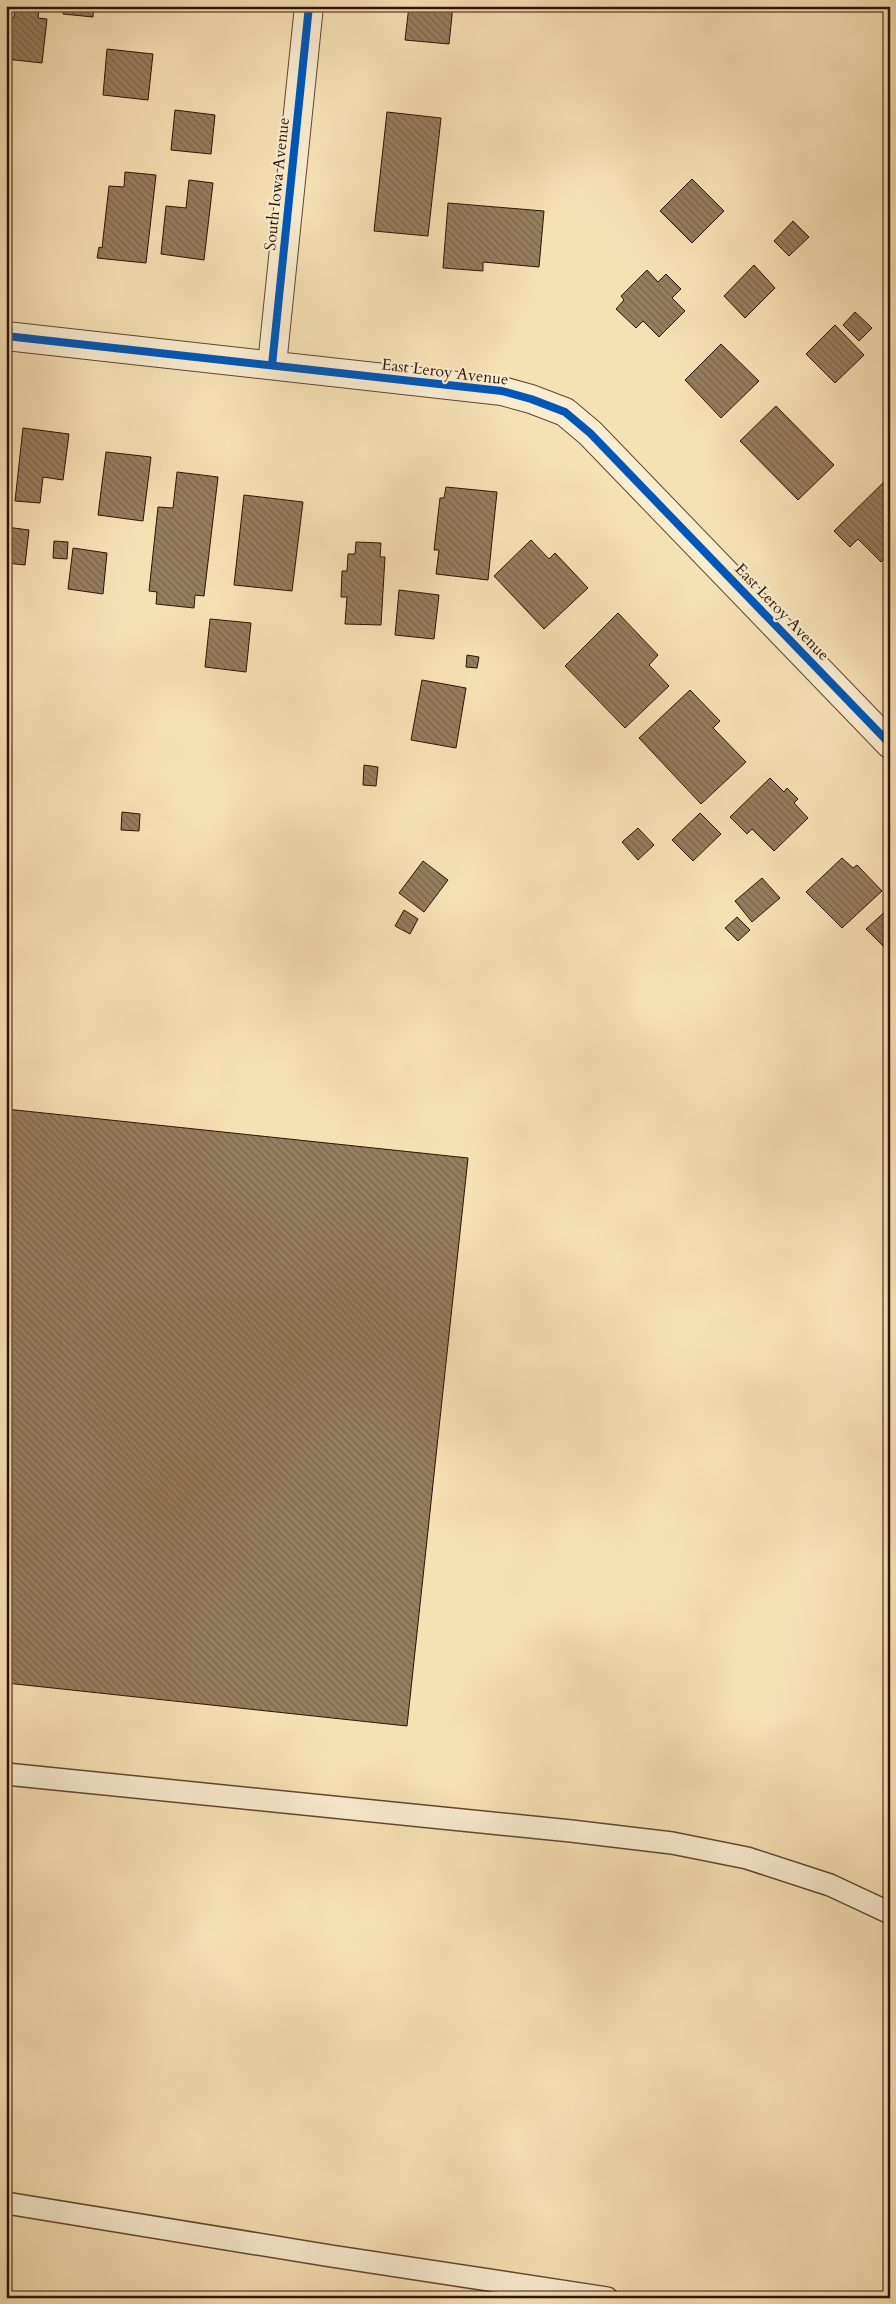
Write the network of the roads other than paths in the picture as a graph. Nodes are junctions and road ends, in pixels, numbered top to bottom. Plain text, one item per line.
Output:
1 (309, 6) edge
2 (6, 336) edge
3 (272, 365) junction
4 (890, 744) edge
5 (6, 1774) edge
6 (890, 1914) edge
7 (6, 2203) edge
8 (607, 2298) edge

1 - 3 street, South Iowa Avenue
2 - 3 street, East Leroy Avenue
3 - 4 street, East Leroy Avenue
5 - 6 lane
7 - 8 lane

